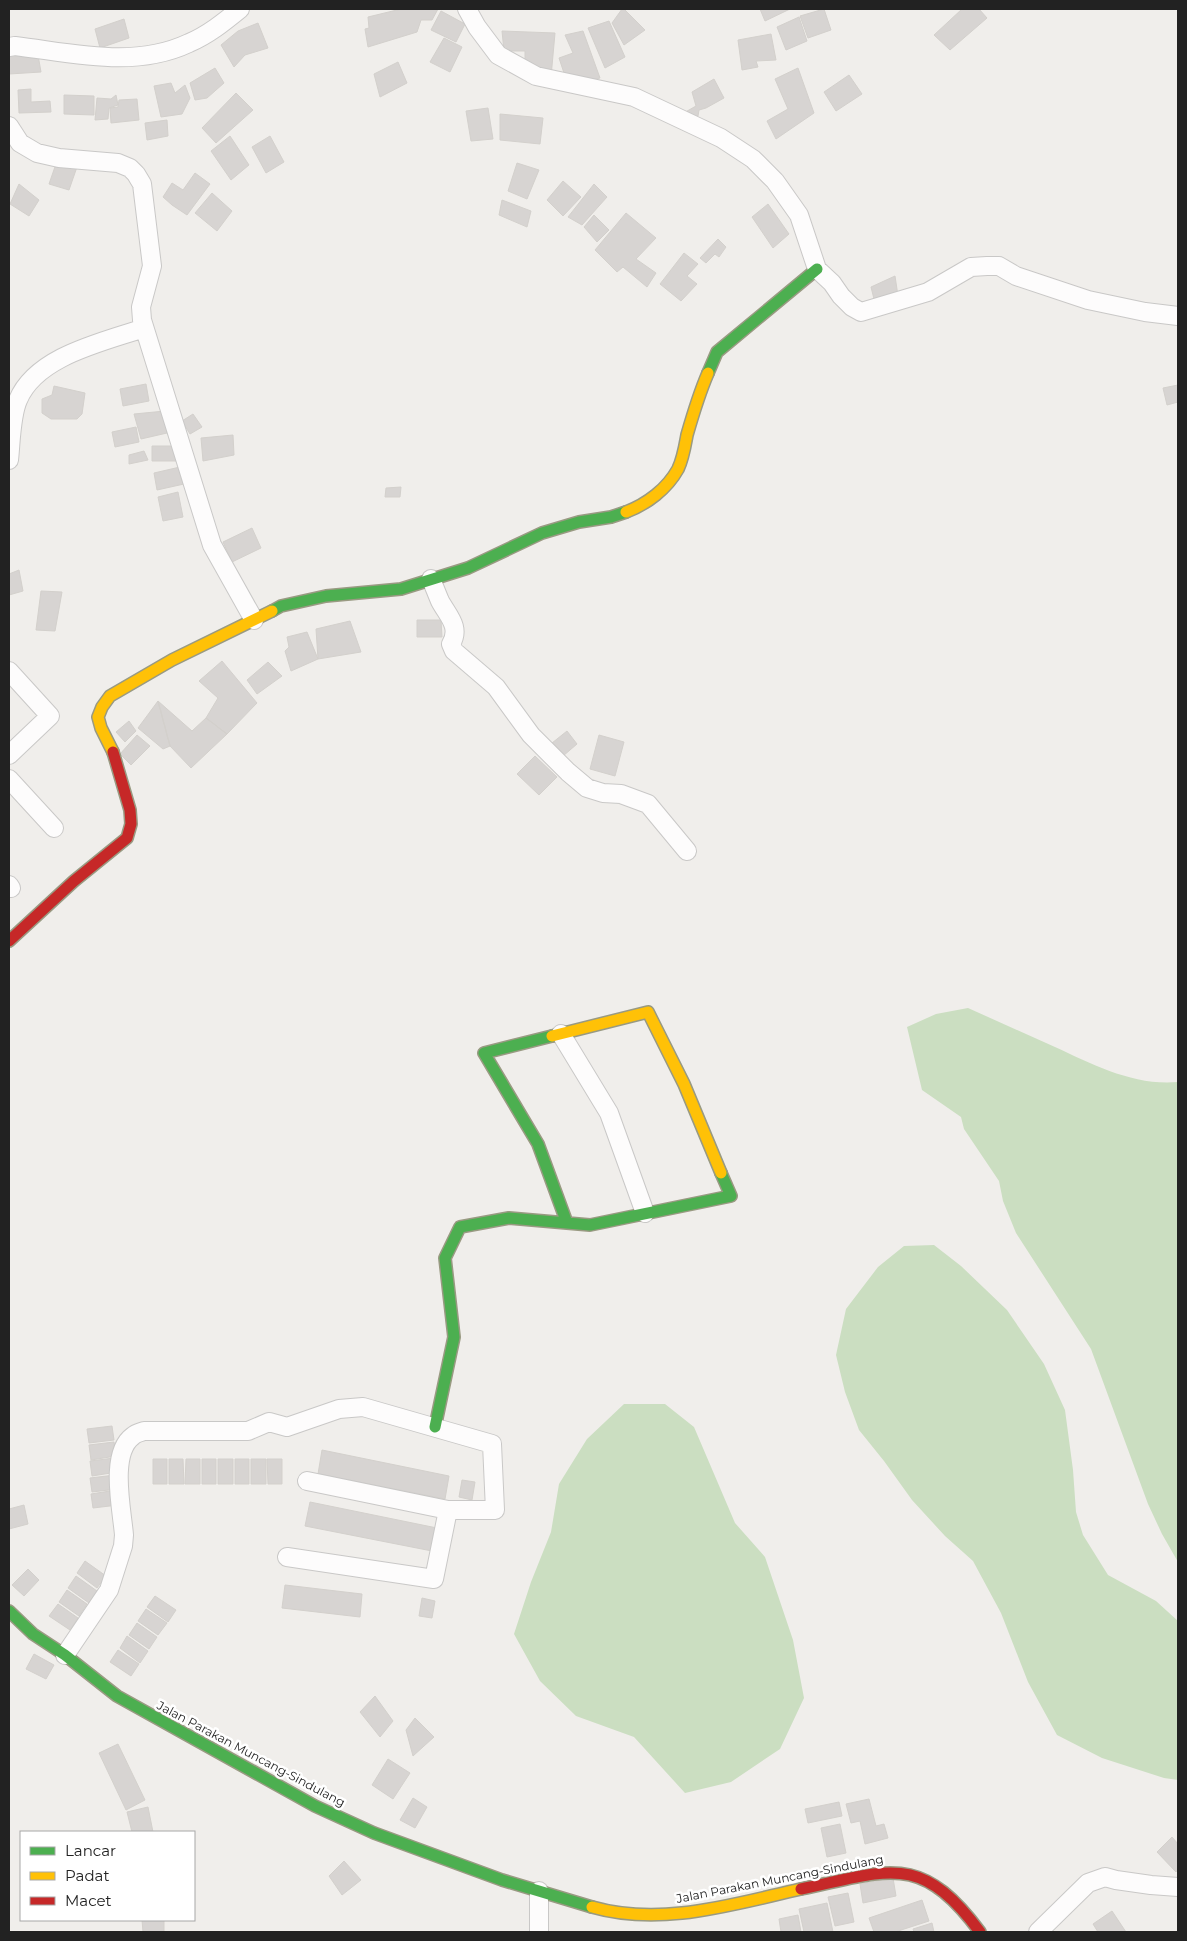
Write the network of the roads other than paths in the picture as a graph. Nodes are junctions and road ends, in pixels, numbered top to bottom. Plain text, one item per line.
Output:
1 (240, 9) edge
2 (467, 9) edge
3 (9, 47) edge
4 (9, 126) edge
5 (817, 270) junction
6 (1178, 316) edge
7 (144, 328) junction
8 (9, 460) edge
9 (431, 579) junction
10 (254, 620) junction
11 (9, 671) edge
12 (9, 755) edge
13 (9, 779) edge
14 (54, 828) dead end
15 (688, 851) dead end
16 (9, 941) edge
17 (561, 1034) junction
18 (645, 1213) junction
19 (567, 1223) junction
20 (436, 1427) junction
21 (307, 1481) dead end
22 (448, 1510) junction
23 (287, 1557) dead end
24 (9, 1611) edge
25 (65, 1655) junction
26 (1178, 1887) edge
27 (539, 1891) junction
28 (539, 1932) edge
29 (980, 1932) edge
30 (1038, 1932) edge

1 - 3 street
2 - 5 street
4 - 7 street
5 - 6 street
5 - 9 street
7 - 8 street
7 - 10 street
9 - 10 street
9 - 15 street
10 - 16 street
11 - 12 street
13 - 14 street
17 - 18 street
17 - 18 street
17 - 19 street
18 - 19 street
19 - 20 street
20 - 22 street
20 - 25 street
21 - 22 street
22 - 23 street
24 - 25 street, Jalan Parakan Muncang-Sindulang
25 - 27 street, Jalan Parakan Muncang-Sindulang
26 - 30 street
27 - 28 street
27 - 29 street, Jalan Parakan Muncang-Sindulang

